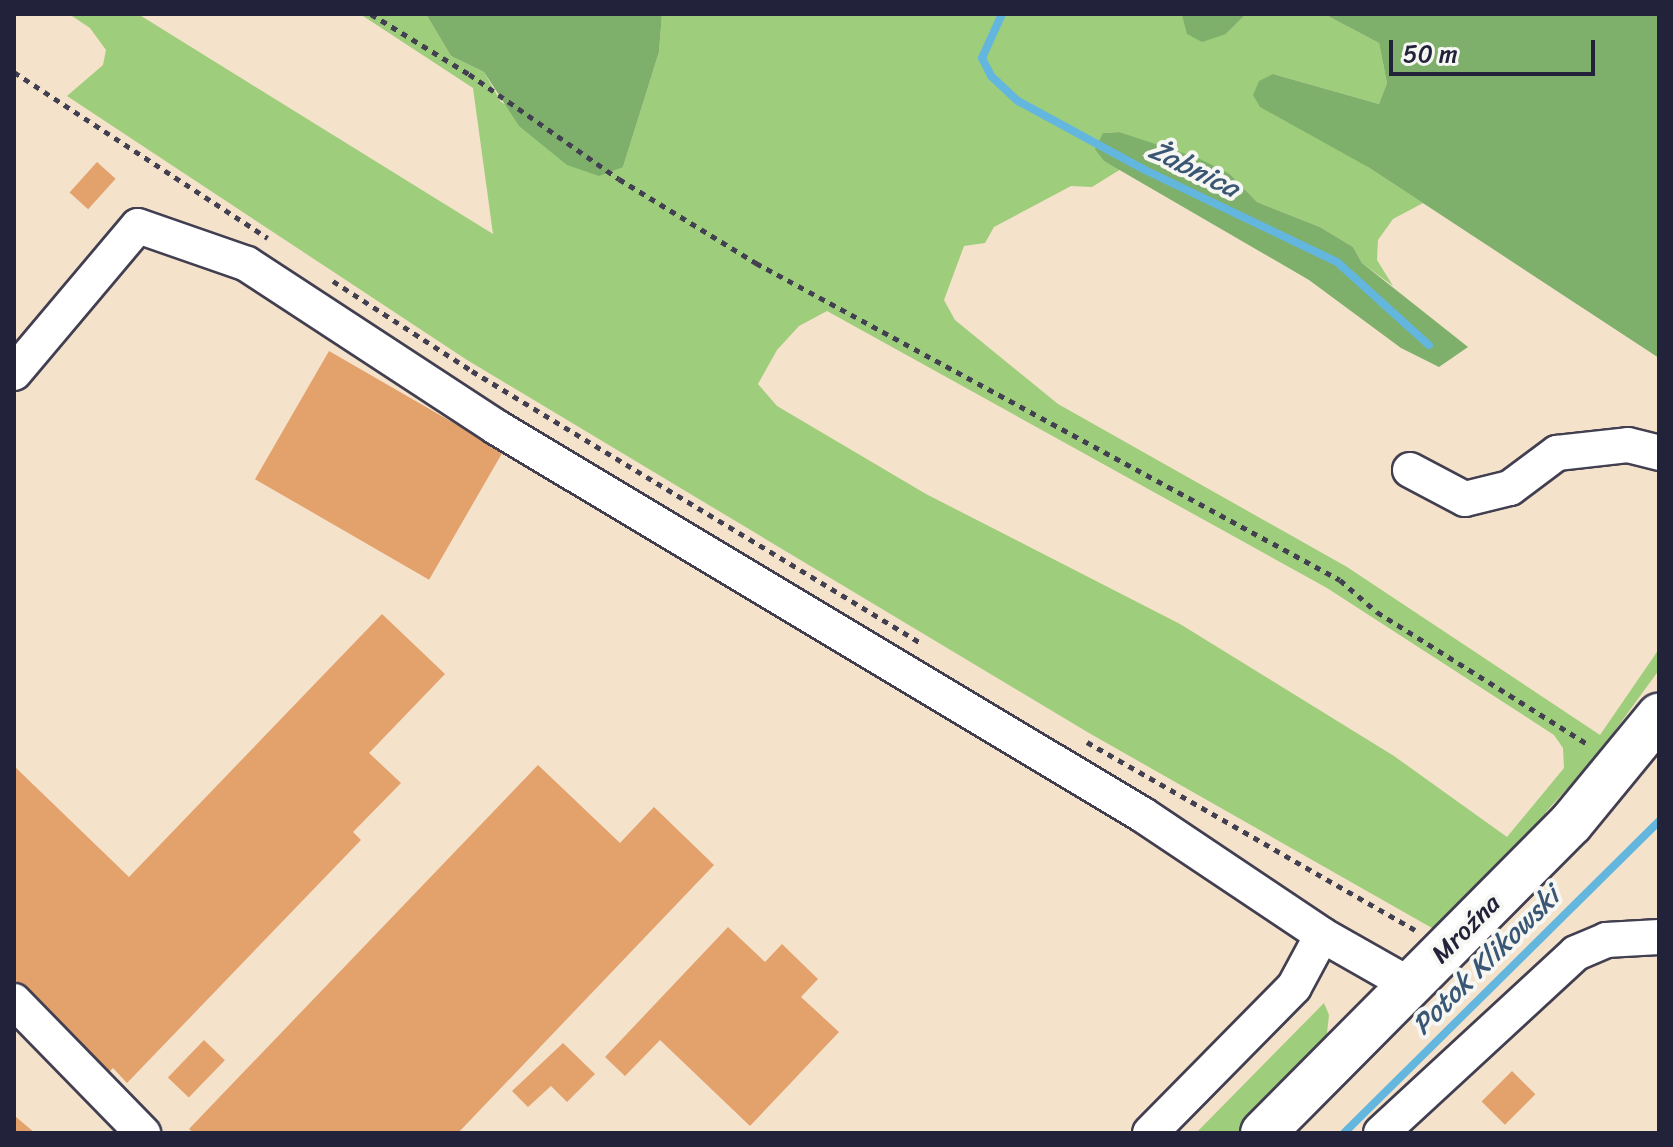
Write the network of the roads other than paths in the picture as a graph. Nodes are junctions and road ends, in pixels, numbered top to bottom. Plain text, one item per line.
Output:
1 (14, 373) edge
2 (1659, 453) edge
3 (1410, 470) dead end
4 (1659, 716) edge
5 (1659, 747) edge
6 (1617, 772) junction
7 (1322, 935) junction
8 (1659, 937) edge
9 (1410, 985) junction
10 (14, 1001) edge
11 (1390, 1132) edge
12 (143, 1133) edge
13 (1150, 1133) edge
14 (1263, 1133) edge

1 - 7 street
2 - 3 street
4 - 6 main road, Mroźna
5 - 6 street
6 - 9 main road, Mroźna
7 - 9 street
7 - 13 street
8 - 11 street
9 - 14 main road, Mroźna
10 - 12 street

